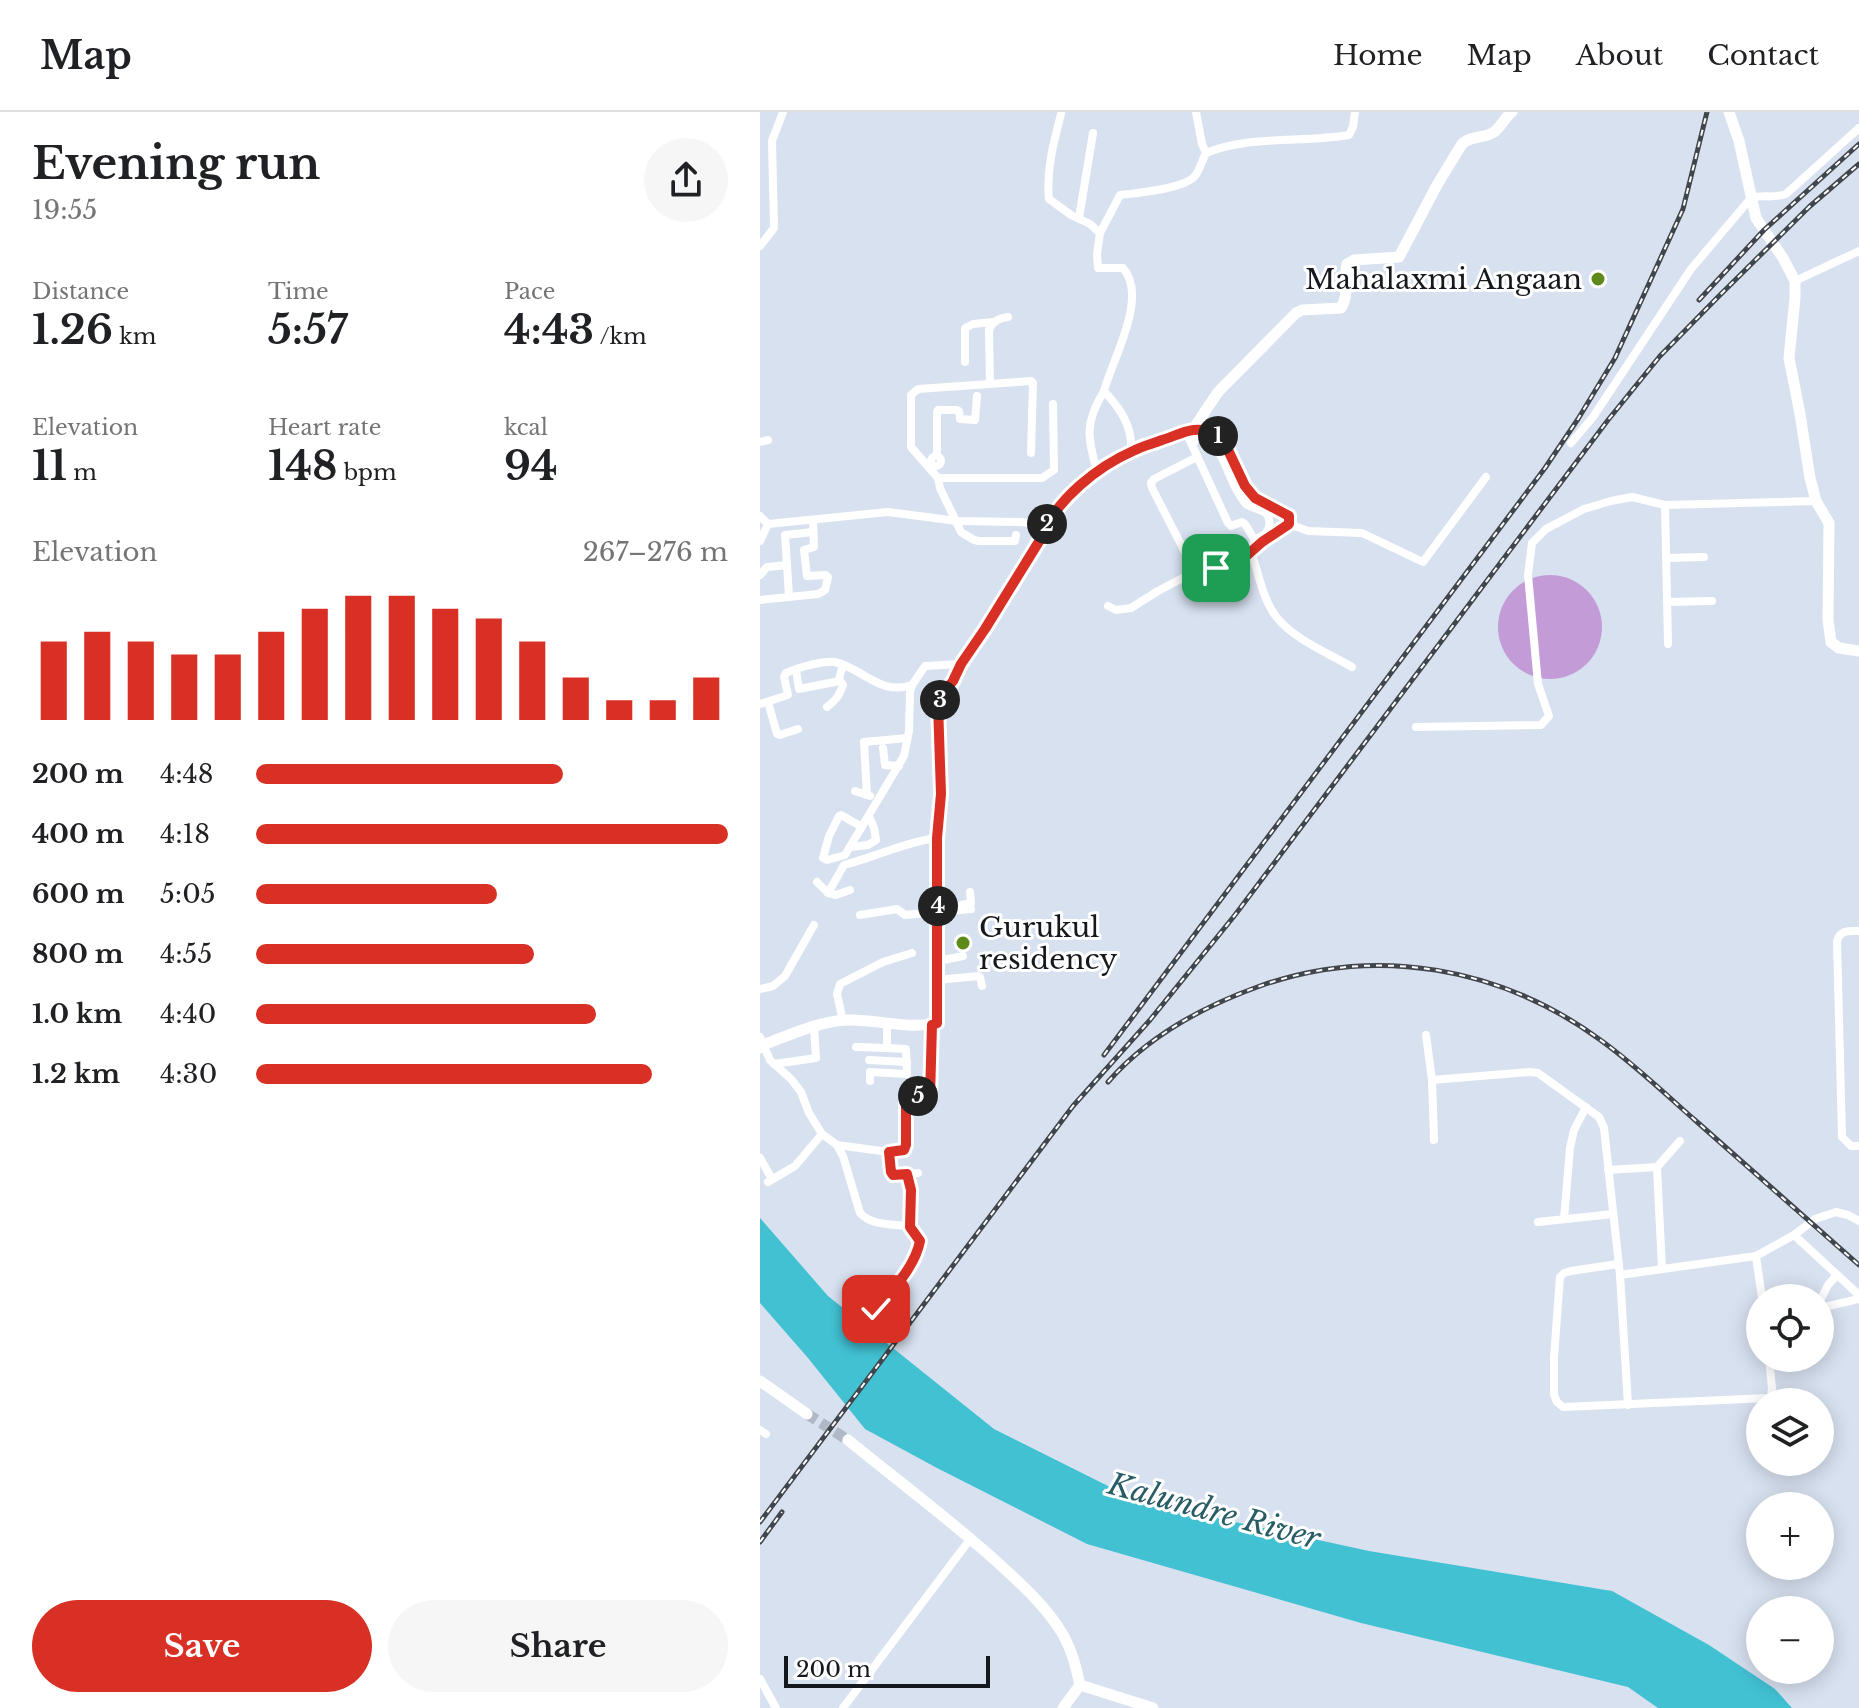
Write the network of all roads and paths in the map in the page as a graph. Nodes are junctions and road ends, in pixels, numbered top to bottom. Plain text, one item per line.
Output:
1 (783, 112) edge
2 (1196, 112) edge
3 (1355, 112) edge
4 (1512, 112) edge
5 (1729, 112) edge
6 (1061, 114) edge
7 (1859, 128) edge
8 (1093, 133) dead end
9 (1206, 153) junction
10 (1751, 198) junction
11 (1079, 218) junction
12 (1100, 233) junction
13 (760, 246) edge
14 (1859, 251) edge
15 (1795, 281) junction
16 (1008, 317) dead end
17 (993, 322) junction
18 (965, 362) dead end
19 (990, 384) junction
20 (1104, 391) junction
21 (977, 396) dead end
22 (1053, 404) dead end
23 (1190, 430) junction
24 (1571, 443) dead end
25 (1192, 445) junction
26 (1131, 451) junction
27 (1031, 453) dead end
28 (1197, 457) junction
29 (1097, 471) junction
30 (936, 472) junction
31 (1486, 477) dead end
32 (1816, 501) junction
33 (1665, 505) junction
34 (760, 516) edge
35 (813, 520) junction
36 (957, 521) junction
37 (784, 523) junction
38 (768, 524) junction
39 (1047, 524) junction
40 (1289, 524) junction
41 (813, 532) junction
42 (785, 535) junction
43 (1016, 535) dead end
44 (760, 541) edge
45 (1251, 551) junction
46 (1704, 557) dead end
47 (1666, 558) junction
48 (1190, 562) dead end
49 (787, 565) junction
50 (760, 575) edge
51 (789, 597) junction
52 (760, 600) edge
53 (1712, 601) dead end
54 (1667, 602) junction
55 (1108, 606) dead end
56 (1668, 644) dead end
57 (1859, 651) edge
58 (961, 664) junction
59 (843, 665) junction
60 (1352, 667) dead end
61 (796, 670) junction
62 (840, 681) junction
63 (912, 685) junction
64 (764, 703) edge
65 (827, 707) dead end
66 (1416, 727) dead end
67 (798, 729) dead end
68 (907, 738) junction
69 (883, 748) dead end
70 (899, 766) junction
71 (855, 791) dead end
72 (867, 795) junction
73 (878, 800) junction
74 (869, 816) junction
75 (862, 827) junction
76 (937, 838) junction
77 (850, 847) junction
78 (828, 864) dead end
79 (844, 865) junction
80 (817, 882) dead end
81 (850, 890) dead end
82 (970, 892) dead end
83 (828, 893) junction
84 (938, 912) junction
85 (860, 915) dead end
86 (814, 925) dead end
87 (1859, 931) edge
88 (912, 953) dead end
89 (963, 956) dead end
90 (938, 961) junction
91 (938, 980) junction
92 (982, 986) dead end
93 (760, 989) edge
94 (843, 1021) junction
95 (887, 1023) junction
96 (932, 1025) junction
97 (814, 1027) junction
98 (1426, 1035) dead end
99 (761, 1043) edge
100 (856, 1047) dead end
101 (868, 1047) junction
102 (887, 1048) junction
103 (869, 1060) junction
104 (907, 1062) junction
105 (774, 1064) junction
106 (1432, 1080) junction
107 (1586, 1107) junction
108 (822, 1134) junction
109 (1434, 1140) dead end
110 (1680, 1141) dead end
111 (837, 1145) junction
112 (1859, 1146) edge
113 (889, 1152) junction
114 (760, 1158) edge
115 (1657, 1167) junction
116 (1608, 1170) junction
117 (918, 1173) dead end
118 (907, 1174) junction
119 (1613, 1214) junction
120 (1564, 1219) junction
121 (1859, 1221) edge
122 (1538, 1222) dead end
123 (910, 1227) junction
124 (1794, 1235) junction
125 (1756, 1256) junction
126 (1618, 1264) junction
127 (1662, 1269) junction
128 (1620, 1275) junction
129 (1837, 1275) junction
130 (1760, 1284) edge
131 (1829, 1284) edge
132 (1854, 1286) edge
133 (1859, 1297) edge
134 (1834, 1304) edge
135 (876, 1309) dead end
136 (1770, 1372) edge
137 (760, 1381) edge
138 (1628, 1405) junction
139 (807, 1414) tunnel mouth
140 (848, 1440) tunnel mouth
141 (971, 1538) junction
142 (760, 1679) edge
143 (1080, 1685) junction
144 (848, 1706) edge
145 (776, 1708) edge
146 (1063, 1708) edge
147 (1153, 1708) edge

1 - 13 street
2 - 9 street
3 - 9 street
4 - 23 street
5 - 10 street
6 - 11 street
7 - 10 street
8 - 11 street
9 - 12 street
10 - 15 street
10 - 24 street
11 - 12 street
12 - 20 street
14 - 15 street
15 - 32 street
16 - 17 street
17 - 18 street
17 - 19 street
19 - 27 street
19 - 30 street
20 - 26 street
20 - 29 street
21 - 30 street
22 - 30 street
23 - 25 street
23 - 26 street
23 - 40 street
25 - 28 street
25 - 28 street
26 - 29 street
28 - 48 street
29 - 39 street
30 - 36 street
31 - 40 street
32 - 33 street
32 - 57 street
33 - 47 street
33 - 66 street
34 - 38 street
35 - 36 street
35 - 37 street
35 - 41 street
36 - 39 street
36 - 43 street
37 - 38 street
37 - 42 street
38 - 44 street
39 - 58 street
40 - 45 street
41 - 42 street
41 - 51 street
42 - 49 street
45 - 55 street
45 - 60 street
46 - 47 street
47 - 54 street
49 - 50 street
49 - 51 street
51 - 52 street
53 - 54 street
54 - 56 street
58 - 63 street
58 - 76 street
59 - 61 street
59 - 62 street
59 - 63 street
61 - 62 street
61 - 64 street
62 - 65 street
63 - 68 street
64 - 67 street
68 - 70 street
68 - 72 street
69 - 70 street
70 - 73 street
71 - 72 street
72 - 73 street
73 - 74 street
74 - 75 street
74 - 77 street
75 - 77 street
75 - 77 street
76 - 79 street
76 - 84 street
78 - 79 street
79 - 83 street
80 - 83 street
81 - 83 street
82 - 84 street
84 - 85 street
84 - 90 street
86 - 93 street
87 - 112 street
88 - 94 street
89 - 90 street
90 - 91 street
91 - 92 street
91 - 96 street
94 - 95 street
94 - 97 street
95 - 96 street
95 - 102 street
96 - 113 street
97 - 99 street
97 - 105 street
98 - 106 street
99 - 105 street
100 - 101 street
101 - 102 street
101 - 103 street
102 - 104 street
103 - 104 street
103 - 104 street
105 - 108 street
106 - 107 street
106 - 109 street
107 - 116 street
107 - 120 street
108 - 111 street
108 - 114 street
110 - 115 street
111 - 113 street
111 - 123 street
113 - 118 street
115 - 116 street
115 - 127 street
116 - 119 street
117 - 118 street
118 - 123 street
119 - 120 street
119 - 126 street
120 - 122 street
121 - 124 street
123 - 135 street
124 - 125 street
124 - 129 street
125 - 127 street
125 - 130 street
126 - 128 street
126 - 138 street
127 - 128 street
128 - 138 street
129 - 131 street
129 - 132 street
132 - 133 street
133 - 134 street
136 - 138 street
137 - 139 street
140 - 141 street
141 - 143 street
141 - 144 street
142 - 145 street
143 - 146 street
143 - 147 street

